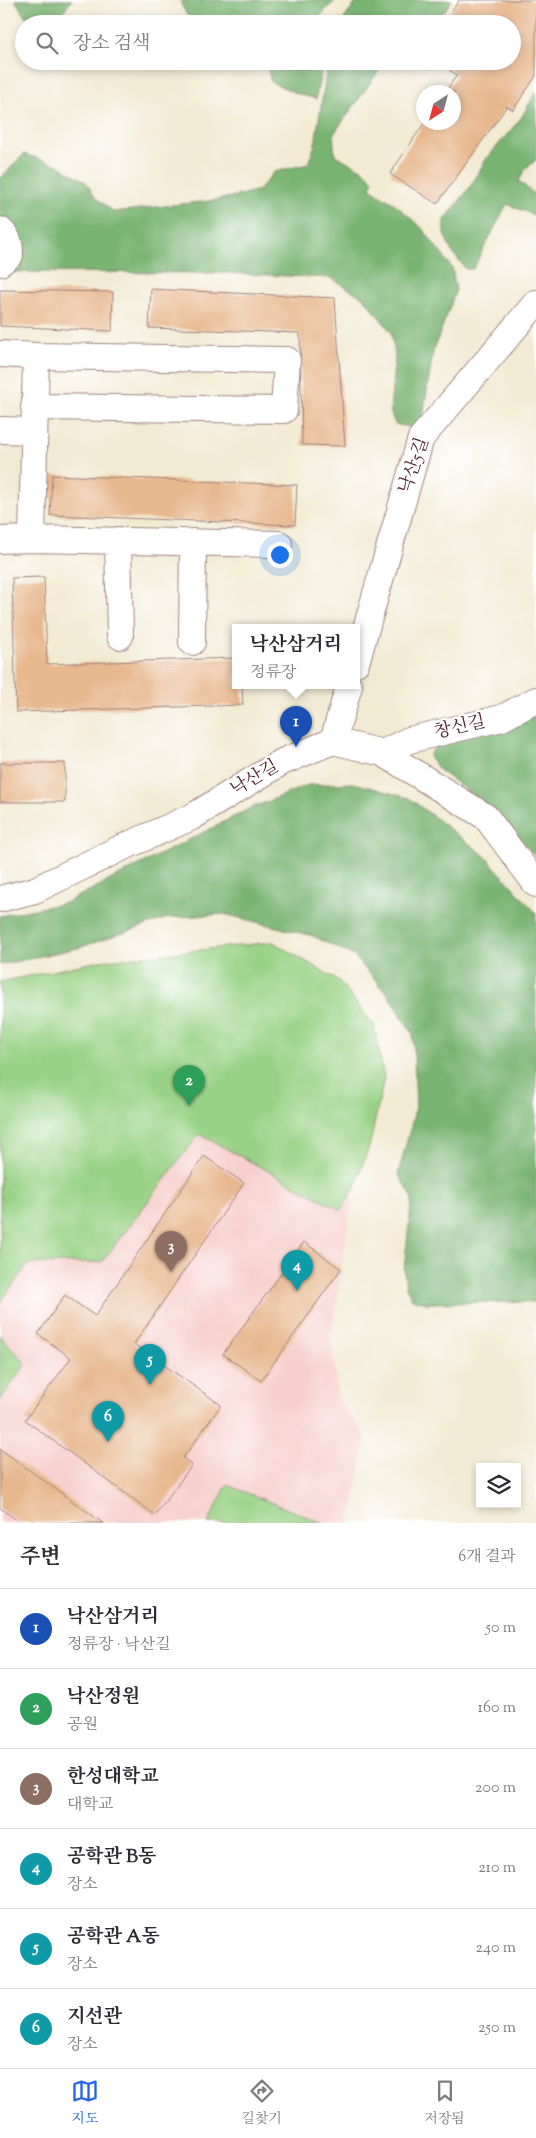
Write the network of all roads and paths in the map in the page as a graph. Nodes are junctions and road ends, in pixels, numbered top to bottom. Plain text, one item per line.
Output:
1 (0, 230) edge
2 (0, 263) edge
3 (536, 303) edge
4 (0, 354) edge
5 (36, 356) junction
6 (34, 419) junction
7 (0, 430) edge
8 (32, 539) junction
9 (0, 540) edge
10 (118, 540) junction
11 (193, 542) junction
12 (279, 544) dead end
13 (120, 636) dead end
14 (192, 642) dead end
15 (360, 649) edge
16 (348, 689) edge
17 (536, 700) edge
18 (333, 741) junction
19 (383, 753) junction
20 (536, 884) edge
21 (0, 899) edge

1 - 2 street
3 - 15 street, 낙산5길
4 - 5 street
5 - 6 street
5 - 6 street
6 - 7 street
6 - 8 street
8 - 9 street
8 - 10 street
10 - 11 street
10 - 13 street
11 - 12 street
11 - 14 street
16 - 18 street
17 - 19 street, 창신길
18 - 19 street
18 - 21 street, 낙산길
19 - 20 street

